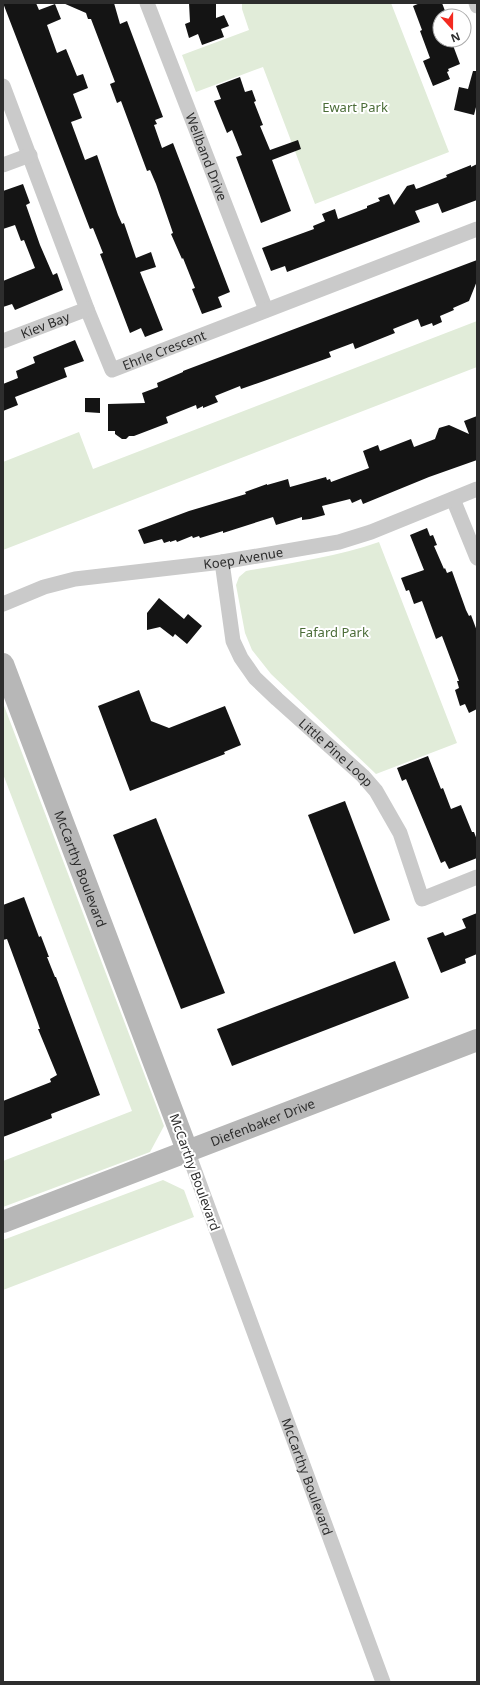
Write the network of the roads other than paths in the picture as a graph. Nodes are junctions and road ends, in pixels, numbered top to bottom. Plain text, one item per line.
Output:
1 (147, 3) edge
2 (3, 86) edge
3 (30, 155) junction
4 (3, 165) edge
5 (477, 229) edge
6 (87, 309) junction
7 (266, 310) junction
8 (3, 341) edge
9 (477, 489) edge
10 (453, 499) junction
11 (477, 558) edge
12 (222, 562) junction
13 (3, 604) edge
14 (3, 664) edge
15 (477, 877) edge
16 (477, 1040) edge
17 (187, 1150) junction
18 (3, 1222) edge
19 (383, 1682) edge

1 - 7 street, Wellband Drive
2 - 3 street, Ehrle Crescent
3 - 4 street
3 - 6 street, Ehrle Crescent
5 - 7 street, Ehrle Crescent
6 - 7 street, Ehrle Crescent
6 - 8 street, Kiev Bay
9 - 10 street, Koep Avenue
10 - 11 street
10 - 12 street, Koep Avenue
12 - 13 street, Koep Avenue
12 - 15 street, Little Pine Loop
14 - 17 main road, McCarthy Boulevard
16 - 17 main road, Diefenbaker Drive
17 - 18 main road, Diefenbaker Drive
17 - 19 street, McCarthy Boulevard

